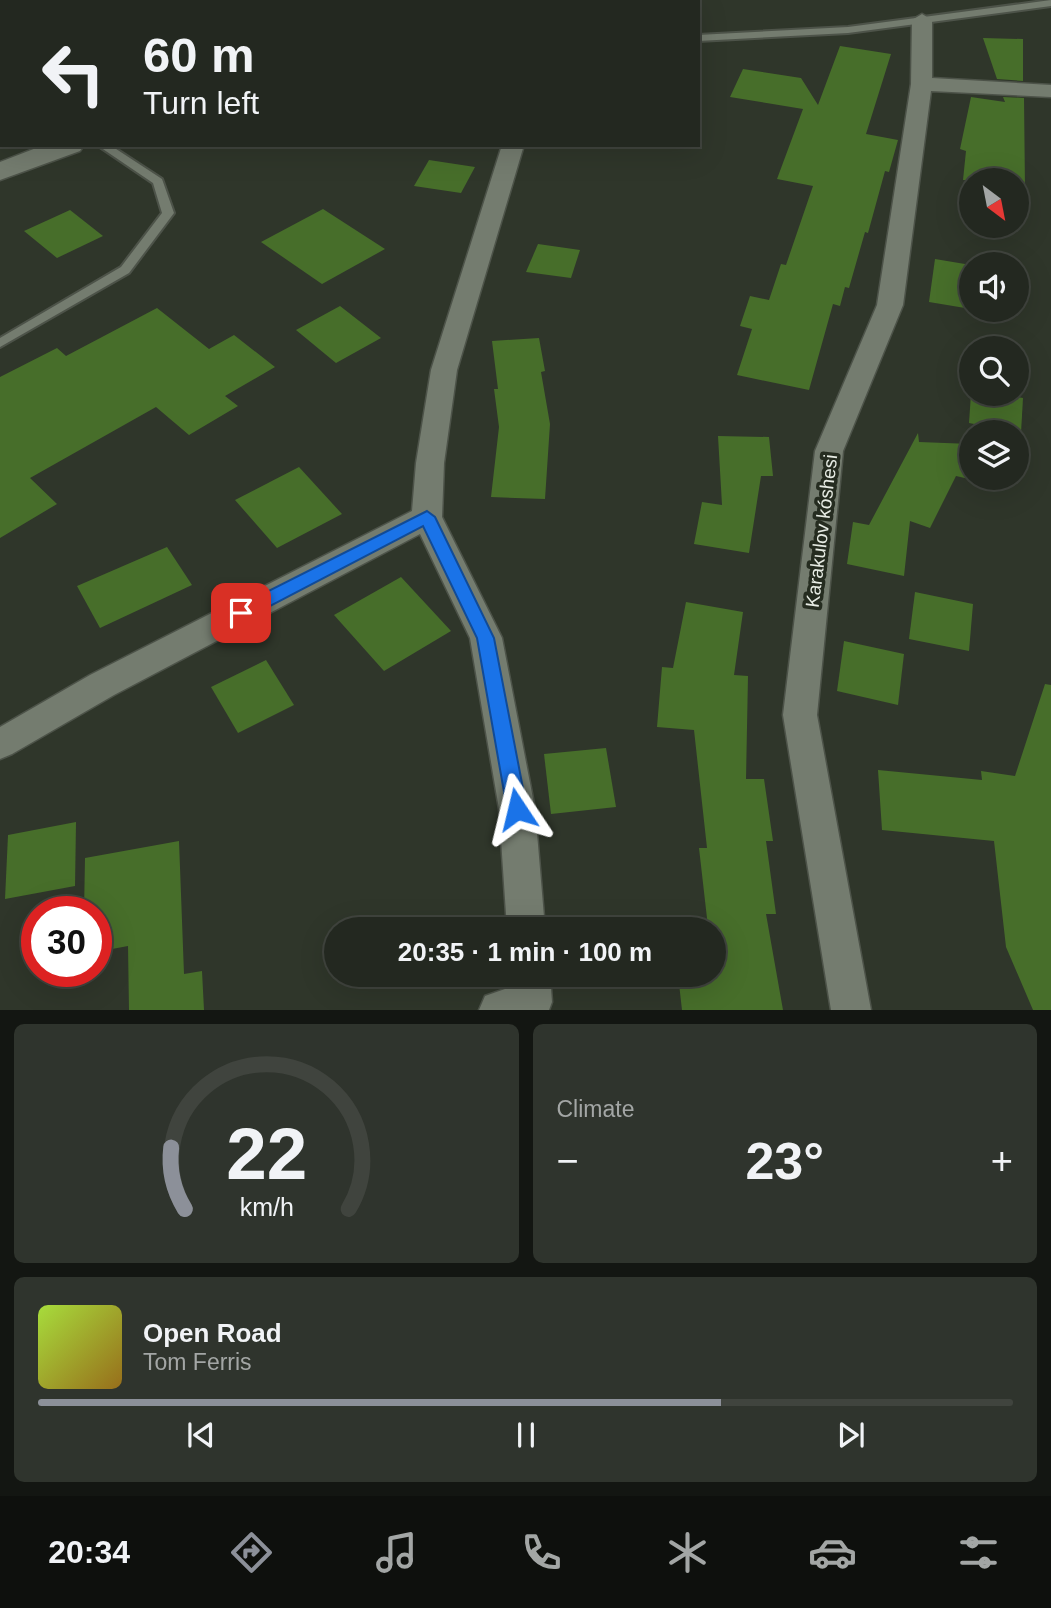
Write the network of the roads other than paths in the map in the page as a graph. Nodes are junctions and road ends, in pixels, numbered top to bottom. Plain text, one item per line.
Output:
1 (1051, 3) edge
2 (922, 20) junction
3 (700, 38) edge
4 (921, 84) junction
5 (1051, 91) edge
6 (65, 147) edge
7 (105, 147) edge
8 (512, 147) edge
9 (0, 172) edge
10 (0, 343) edge
11 (427, 517) junction
12 (0, 744) edge
13 (525, 917) edge
14 (851, 1010) edge

1 - 2 lane
2 - 3 lane
2 - 4 street, Karakulov kóshesi
4 - 5 street
4 - 14 street, Karakulov kóshesi
6 - 9 street
7 - 10 lane
8 - 11 street
11 - 12 street
11 - 13 street

